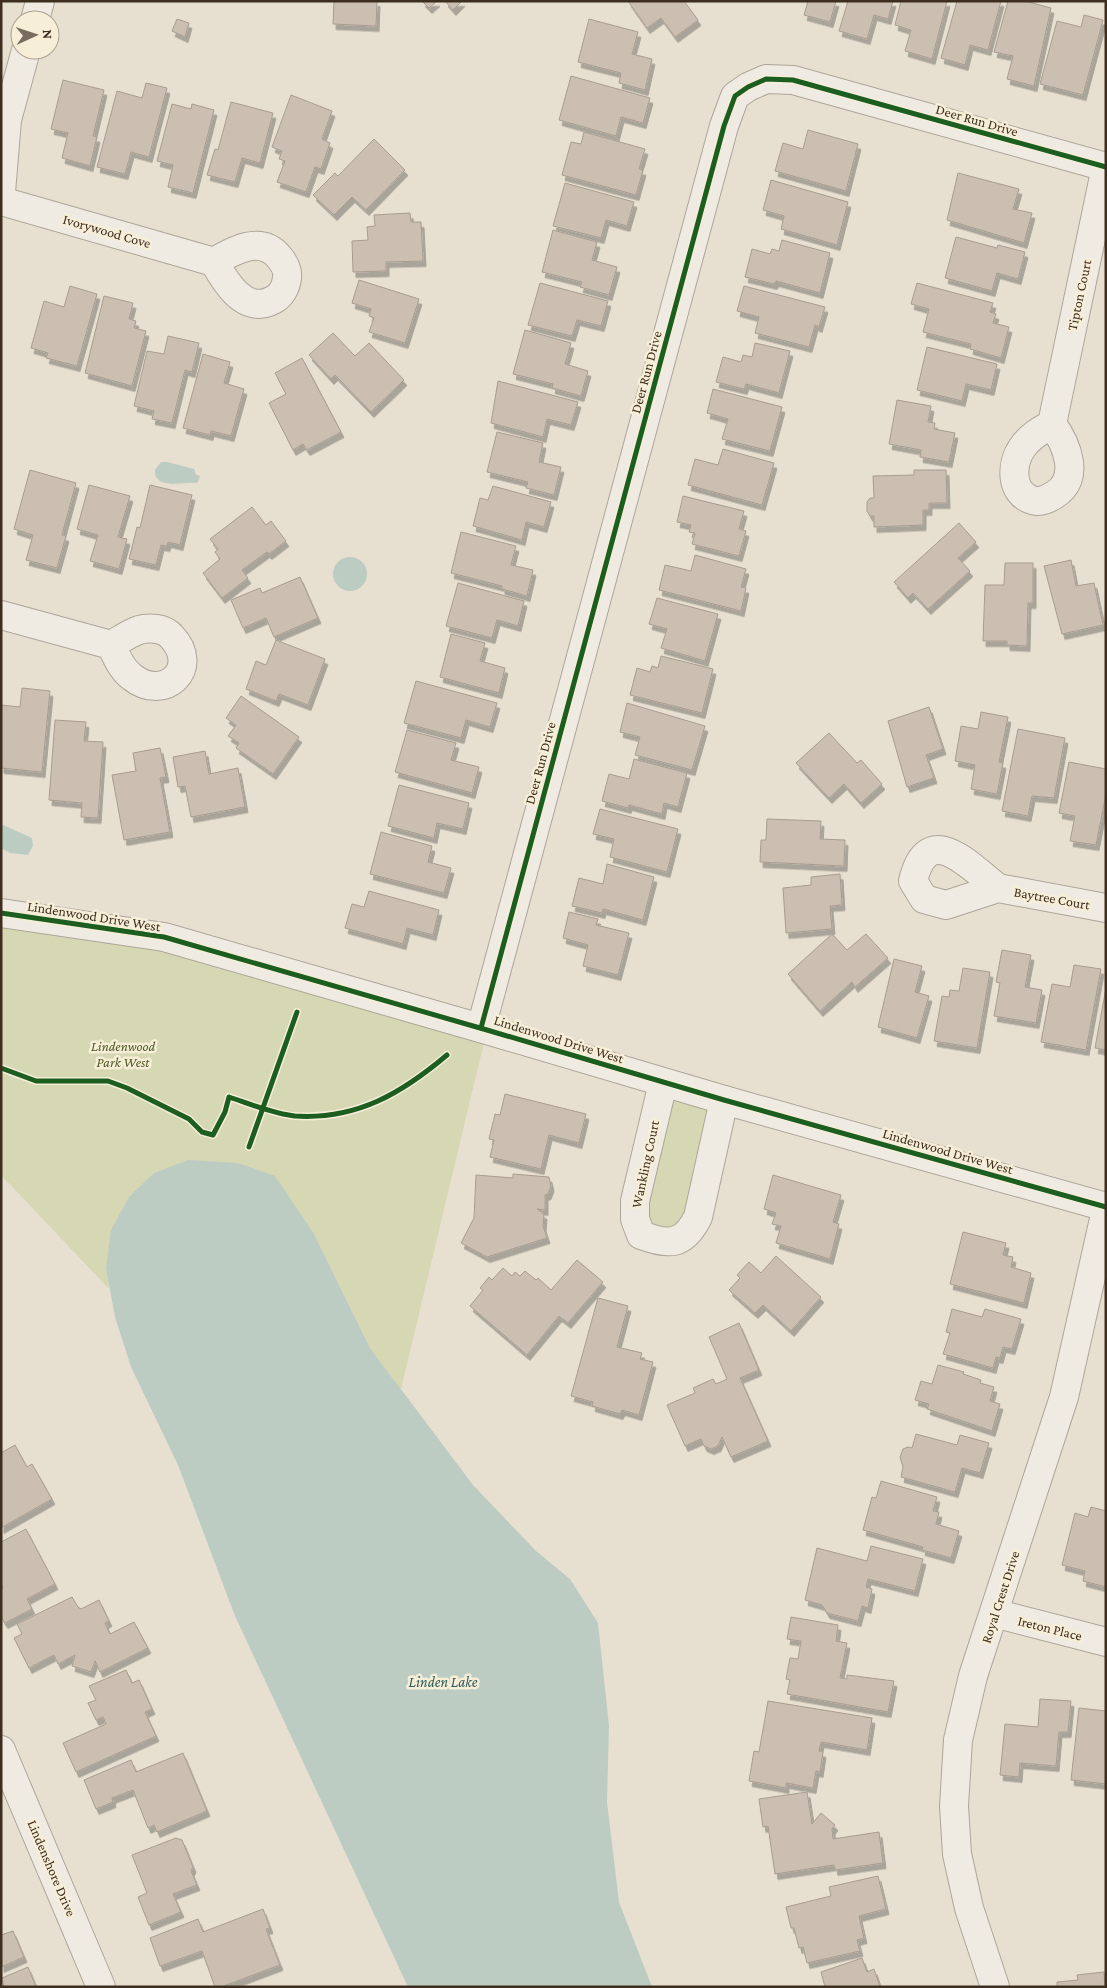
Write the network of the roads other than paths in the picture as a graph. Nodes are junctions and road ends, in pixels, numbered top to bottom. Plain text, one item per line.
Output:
1 (23, 60) edge
2 (1106, 167) edge
3 (1, 192) edge
4 (1, 201) edge
5 (214, 262) dead end
6 (1052, 424) dead end
7 (1, 615) edge
8 (112, 645) dead end
9 (998, 888) dead end
10 (1106, 908) edge
11 (1, 912) edge
12 (481, 1028) junction
13 (663, 1083) junction
14 (724, 1100) junction
15 (1106, 1208) edge
16 (994, 1613) junction
17 (1106, 1642) edge
18 (1, 1750) edge
19 (102, 1987) edge
20 (995, 1987) edge

1 - 3 street
2 - 6 street, Tipton Court
2 - 12 street, Deer Run Drive
4 - 5 street, Ivorywood Cove
7 - 8 street
9 - 10 street, Baytree Court
11 - 12 street, Lindenwood Drive West
12 - 13 street, Lindenwood Drive West
13 - 14 street, Lindenwood Drive West
13 - 14 street, Wankling Court
14 - 15 street, Lindenwood Drive West
15 - 16 street, Royal Crest Drive
16 - 17 street, Ireton Place
16 - 20 street, Royal Crest Drive
18 - 19 street, Lindenshore Drive

